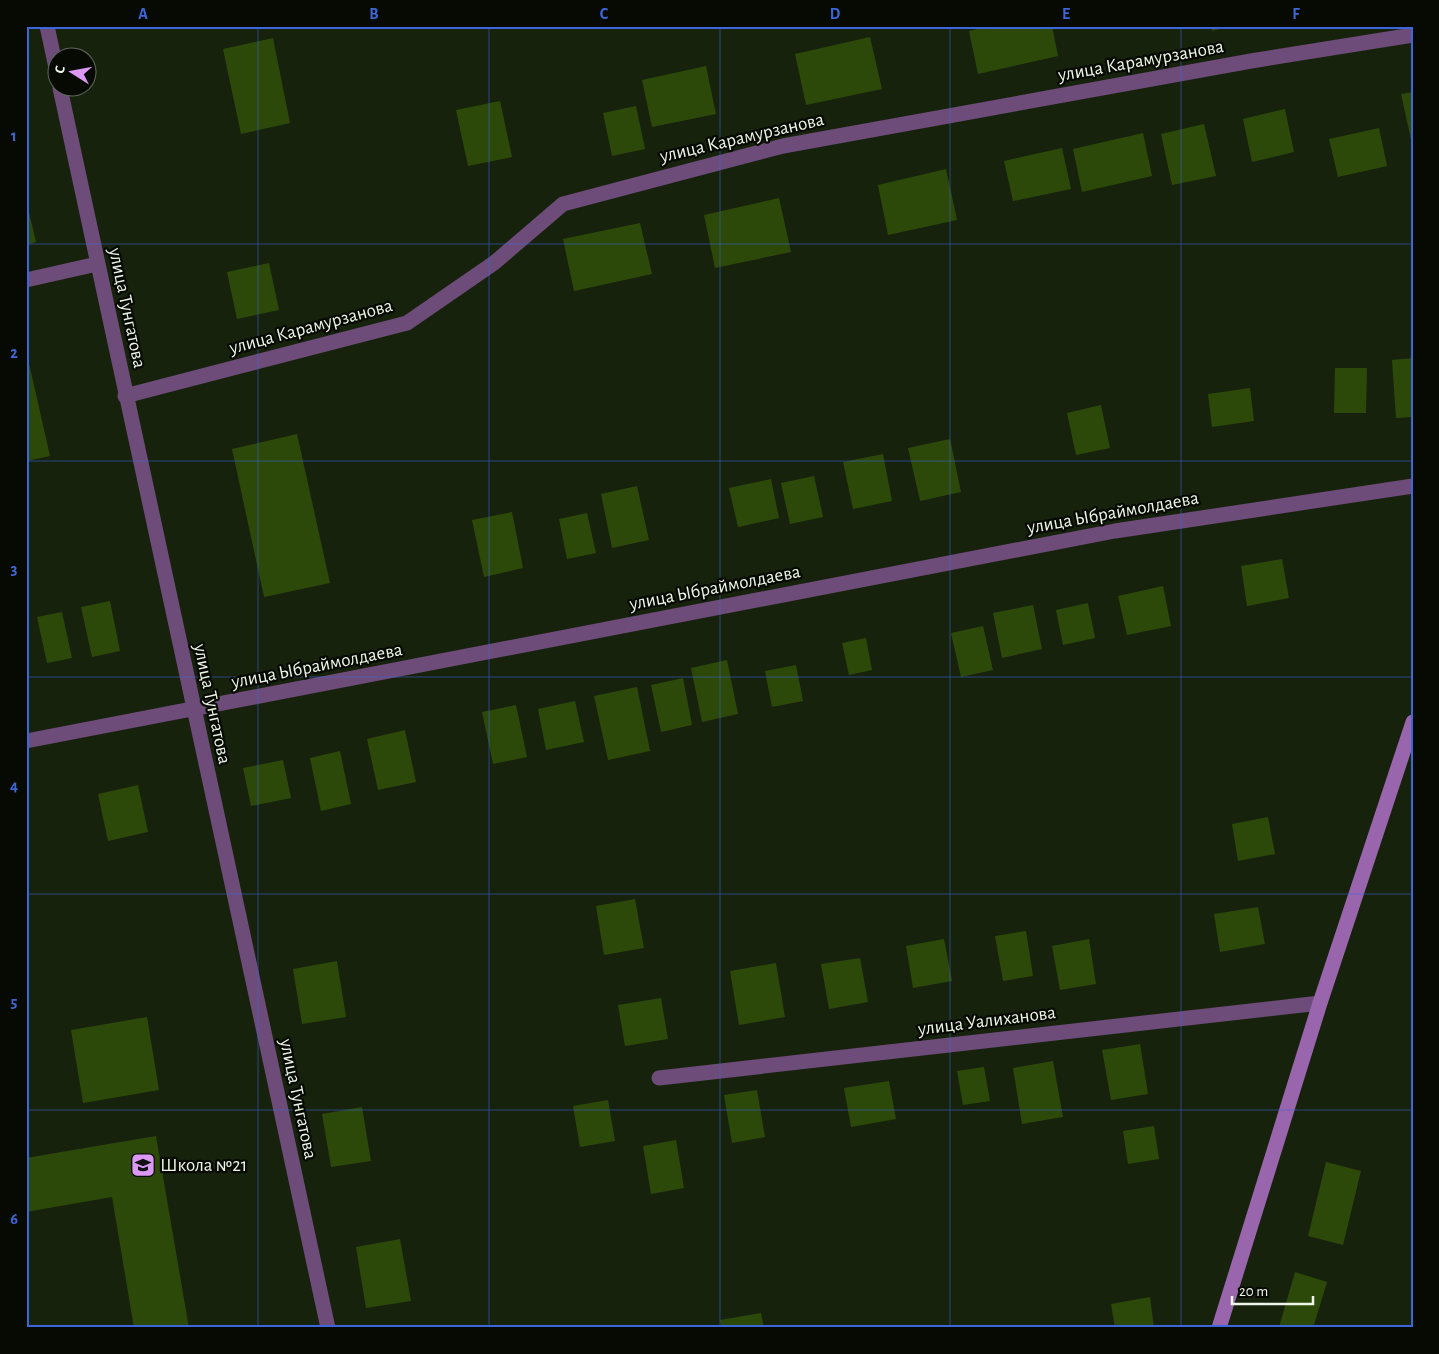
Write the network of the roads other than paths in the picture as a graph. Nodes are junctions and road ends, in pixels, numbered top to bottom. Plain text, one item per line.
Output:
1 (47, 26) edge
2 (1413, 35) edge
3 (52, 48) edge
4 (62, 98) edge
5 (97, 264) junction
6 (26, 280) edge
7 (125, 396) junction
8 (1413, 486) edge
9 (193, 710) junction
10 (1413, 722) edge
11 (26, 741) edge
12 (1320, 1003) junction
13 (659, 1078) dead end
14 (328, 1328) edge
15 (1219, 1328) edge

1 - 3 street
2 - 7 street, улица Карамурзанова
4 - 5 street, улица Тунгатова
5 - 6 street
5 - 7 street, улица Тунгатова
7 - 9 street, улица Тунгатова
8 - 9 street, улица Ыбраймолдаева
9 - 11 street, улица Ыбраймолдаева
9 - 14 street, улица Тунгатова
10 - 12 street
12 - 13 street, улица Уалиханова
12 - 15 street

